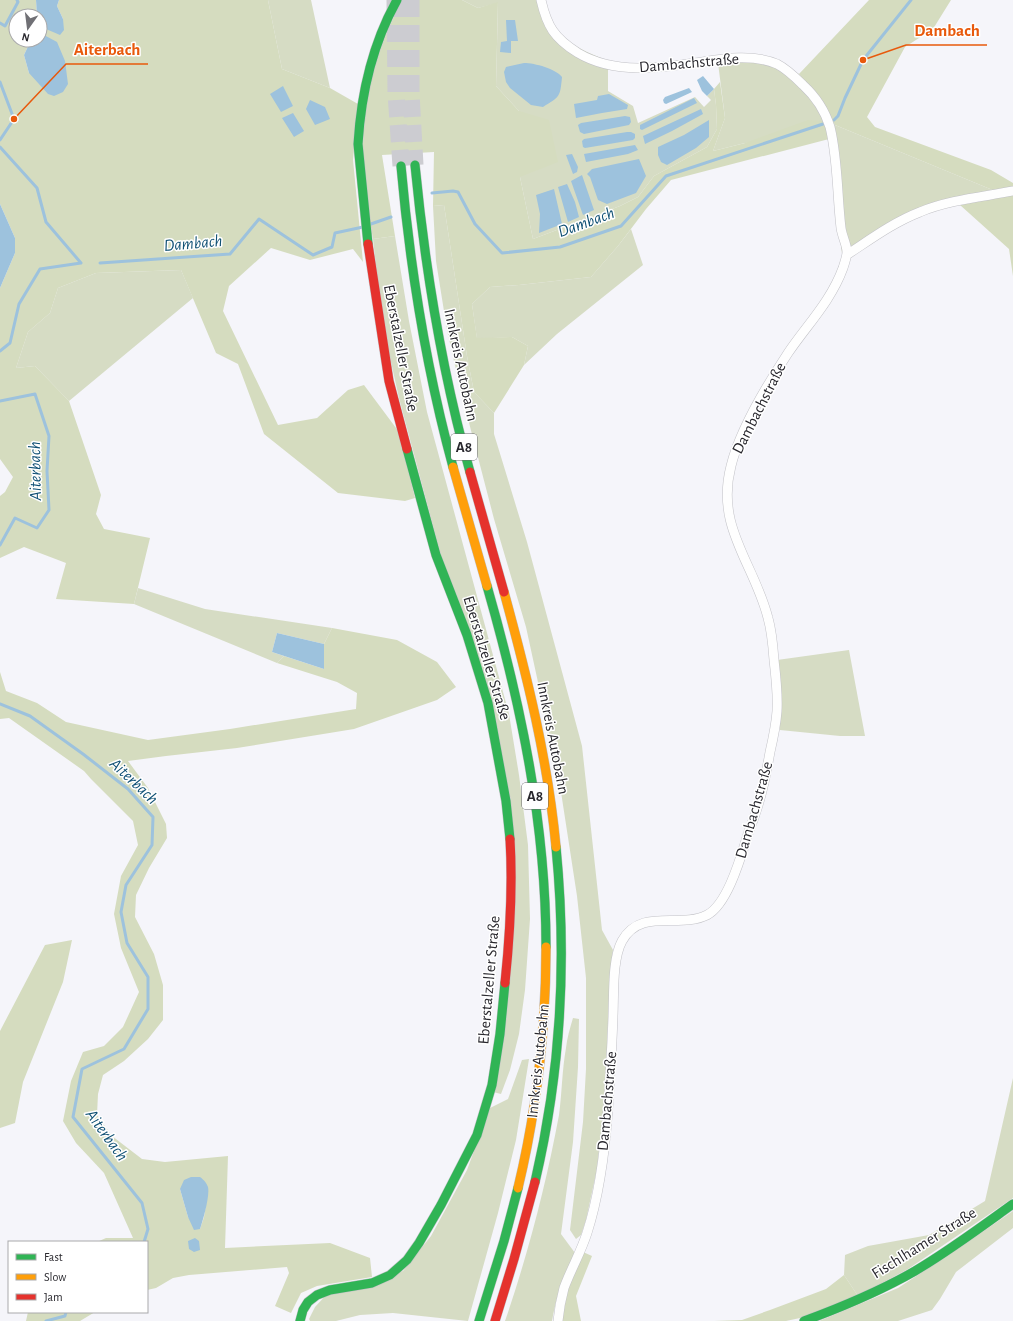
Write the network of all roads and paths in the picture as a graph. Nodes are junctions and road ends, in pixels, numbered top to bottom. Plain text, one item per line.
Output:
1 (397, 0) edge
2 (541, 0) edge
3 (415, 165) tunnel mouth
4 (401, 166) tunnel mouth
5 (1013, 191) edge
6 (848, 254) junction
7 (1013, 1204) edge
8 (300, 1321) edge
9 (479, 1321) edge
10 (495, 1321) edge
11 (558, 1321) edge
12 (804, 1321) edge

1 - 8 main road, Eberstalzeller Straße
2 - 6 street, Dambachstraße
3 - 10 main road, Innkreis Autobahn / A8
4 - 9 main road, Innkreis Autobahn / A8
5 - 6 street
6 - 11 street, Dambachstraße
7 - 12 main road, Fischlhamer Straße

